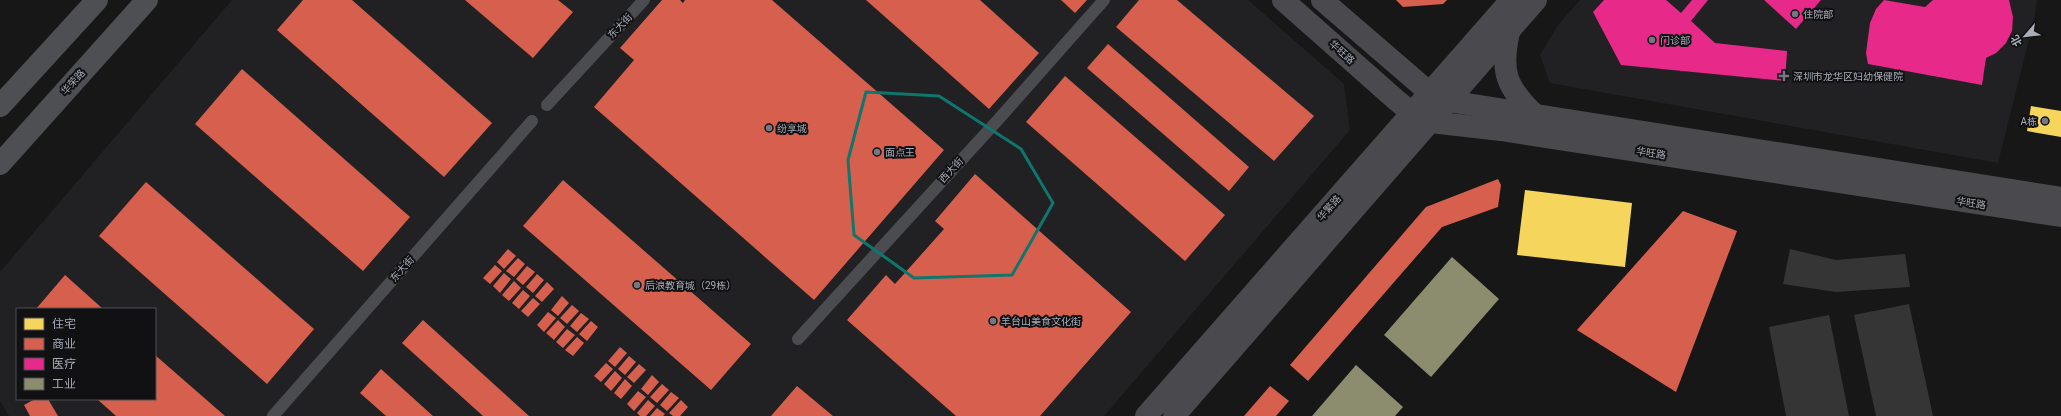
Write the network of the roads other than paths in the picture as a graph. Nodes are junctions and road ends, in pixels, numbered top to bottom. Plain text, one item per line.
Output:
1 (97, 0) edge
2 (147, 0) edge
3 (644, 0) edge
4 (1104, 0) edge
5 (1283, 0) edge
6 (1322, 0) edge
7 (1511, 0) edge
8 (1536, 0) edge
9 (1509, 32) junction
10 (1439, 97) junction
11 (547, 105) dead end
12 (0, 106) edge
13 (1536, 116) junction
14 (1422, 117) junction
15 (532, 121) dead end
16 (0, 164) edge
17 (2061, 198) edge
18 (2061, 216) edge
19 (798, 339) dead end
20 (273, 416) edge
21 (1146, 416) edge
22 (1174, 416) edge

1 - 12 main road
2 - 16 main road, 华荣路
3 - 11 street, 东大街
4 - 19 street, 西大街
5 - 14 main road, 华旺路
6 - 10 main road
7 - 10 main road, 华繁路
8 - 9 main road, 华繁路
9 - 10 main road, 华繁路
9 - 13 main road
10 - 13 main road, 华旺路
10 - 14 main road, 华繁路
13 - 17 main road, 华旺路
14 - 18 main road, 华旺路
14 - 21 main road, 华繁路
14 - 22 main road, 华繁路
15 - 20 street, 东大街

